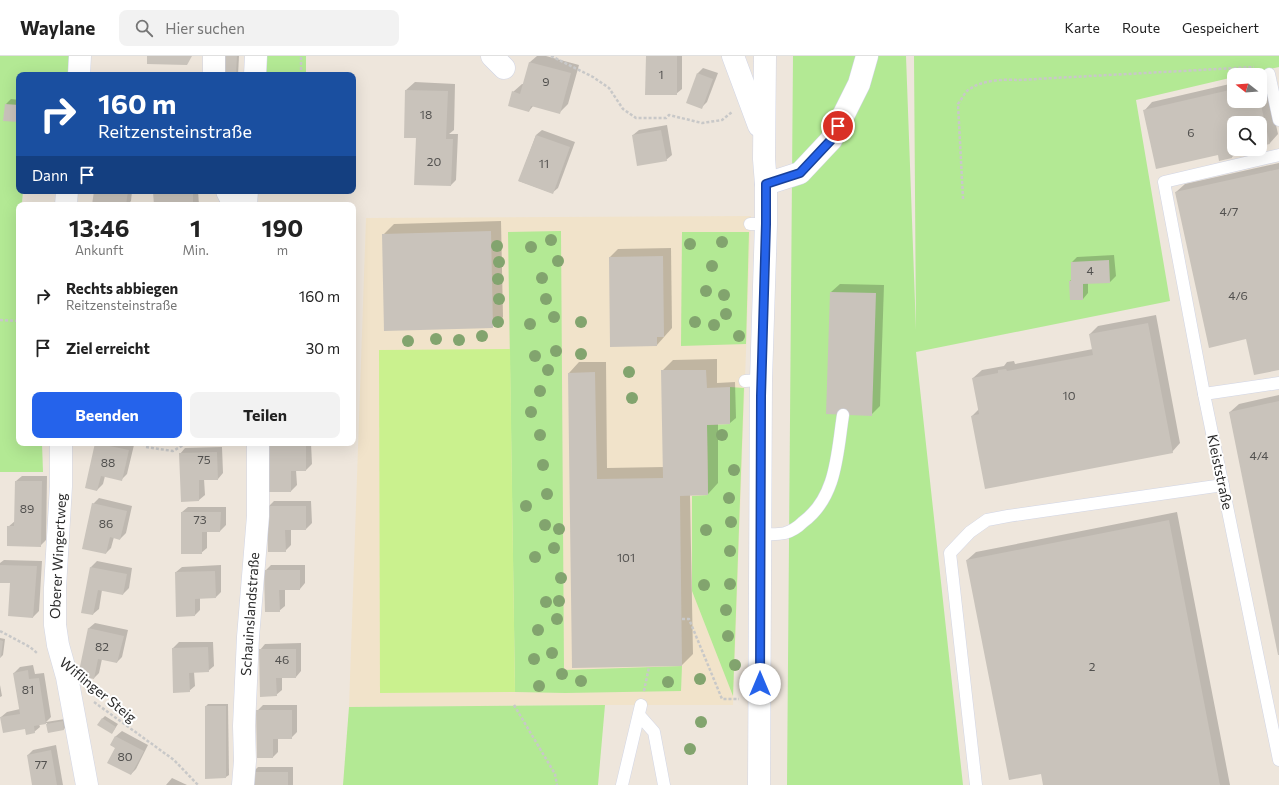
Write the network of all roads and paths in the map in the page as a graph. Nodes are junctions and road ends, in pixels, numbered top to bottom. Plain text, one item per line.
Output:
1 (80, 56) edge
2 (214, 56) edge
3 (256, 56) edge
4 (302, 56) edge
5 (552, 56) edge
6 (733, 56) edge
7 (765, 56) edge
8 (867, 56) edge
9 (79, 72) edge
10 (214, 72) edge
11 (255, 72) edge
12 (301, 72) edge
13 (1269, 74) joint
14 (745, 87) junction
15 (1279, 120) edge
16 (1279, 155) edge
17 (764, 159) junction
18 (766, 184) junction
19 (963, 199) dead end
20 (0, 320) edge
21 (16, 322) edge
22 (1279, 383) edge
23 (1204, 394) junction
24 (843, 415) dead end
25 (61, 446) edge
26 (145, 446) edge
27 (181, 446) edge
28 (258, 446) edge
29 (1224, 485) junction
30 (760, 534) junction
31 (682, 619) dead end
32 (0, 631) edge
33 (42, 657) dead end
34 (649, 667) dead end
35 (67, 677) junction
36 (722, 699) dead end
37 (514, 706) dead end
38 (640, 710) junction
39 (1279, 760) edge
40 (88, 785) edge
41 (198, 785) edge
42 (243, 785) edge
43 (557, 785) edge
44 (622, 785) edge
45 (664, 785) edge
46 (759, 785) edge
47 (976, 785) edge

1 - 9 street
2 - 10 street
3 - 11 street
4 - 12 path
5 - 14 path
6 - 14 street
7 - 17 street
8 - 18 street
13 - 15 lane
13 - 19 path
14 - 17 street
16 - 23 lane, Kleiststraße
17 - 18 street
18 - 30 street
20 - 21 path
22 - 23 lane
23 - 29 lane, Kleiststraße
24 - 30 lane
25 - 35 street, Oberer Wingertweg
26 - 27 path
28 - 42 street, Schauinslandstraße
29 - 39 lane, Kleiststraße
29 - 47 lane
30 - 46 street
31 - 36 path
32 - 33 path, Wiflinger Steig
34 - 38 path
35 - 40 street, Oberer Wingertweg
35 - 41 path, Wiflinger Steig
37 - 43 path
38 - 44 lane
38 - 45 lane

